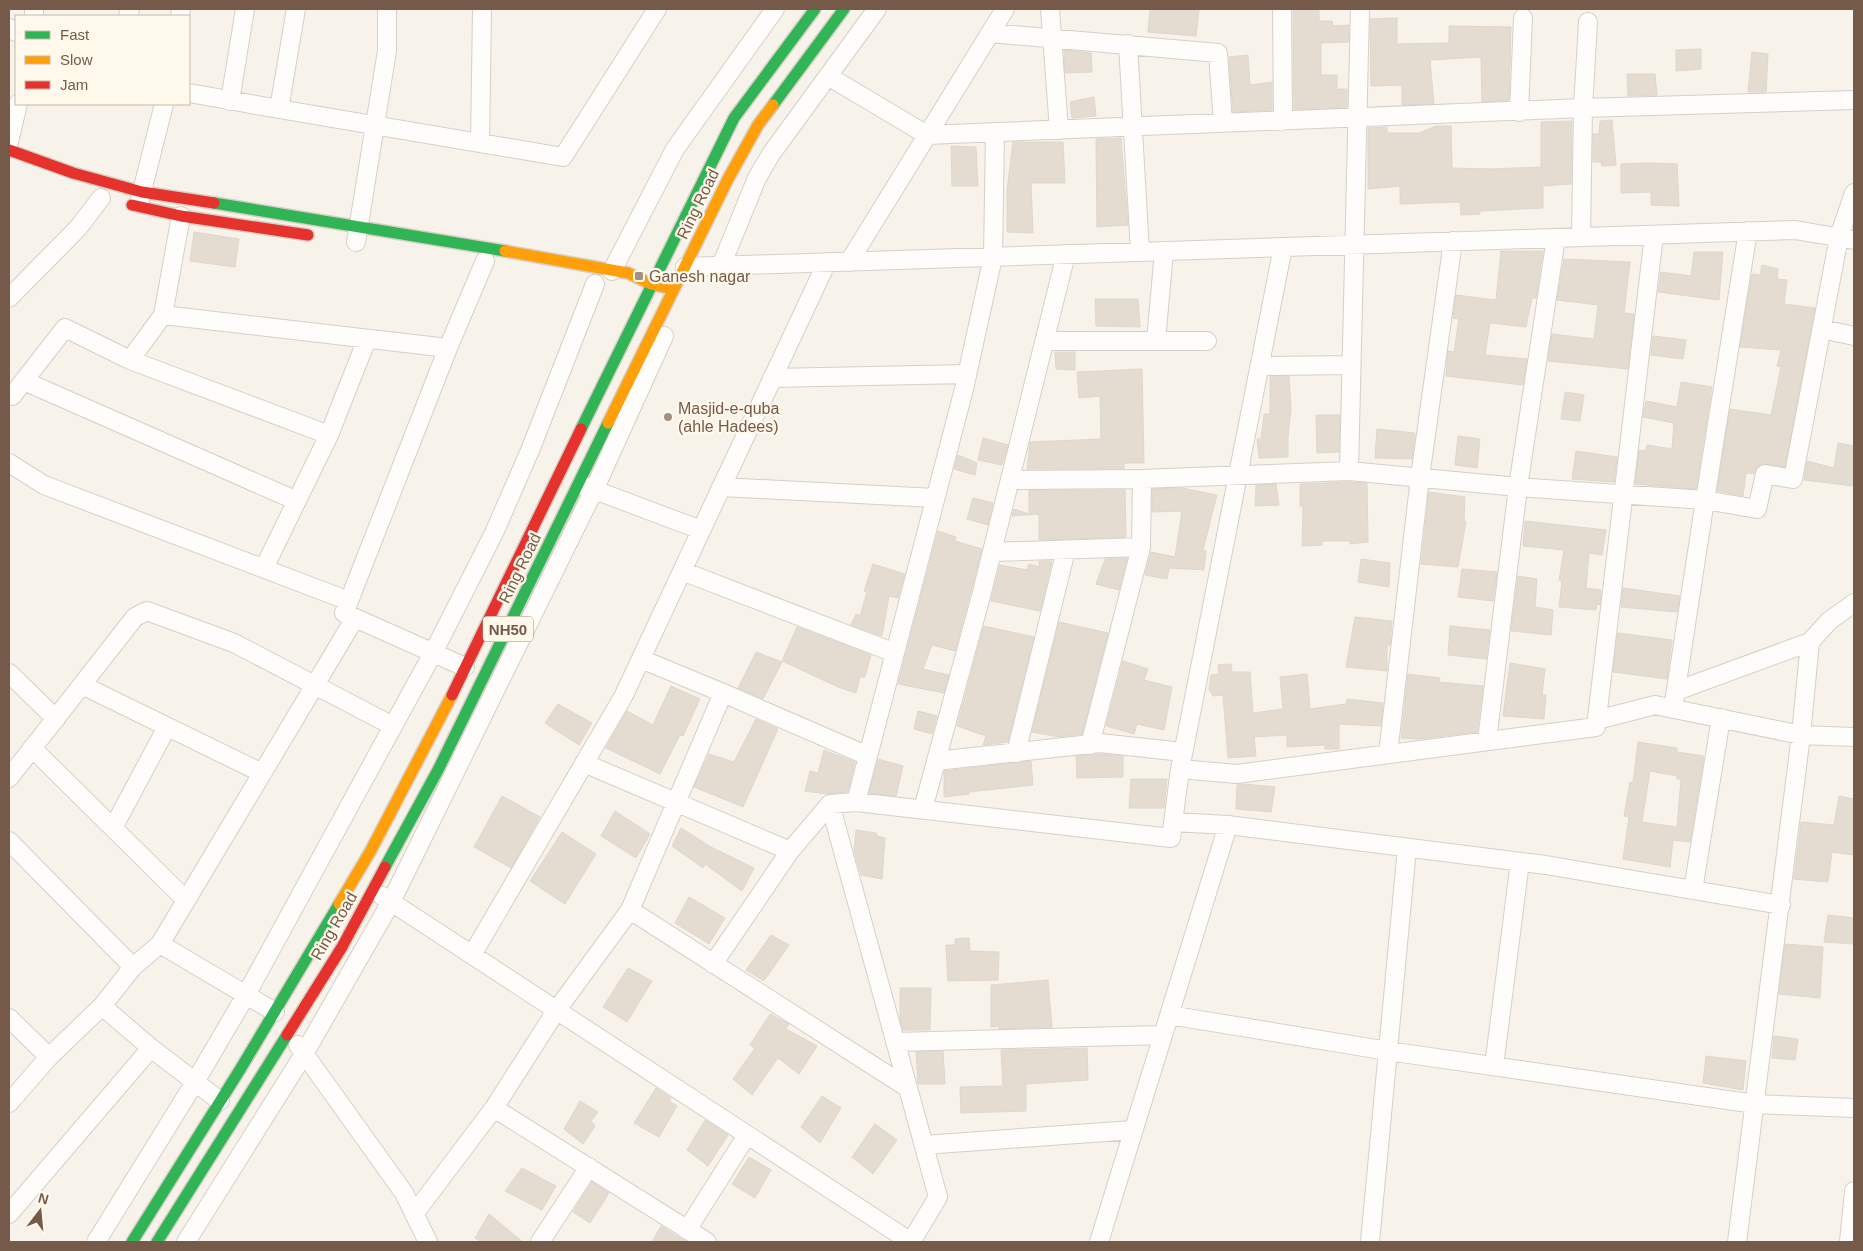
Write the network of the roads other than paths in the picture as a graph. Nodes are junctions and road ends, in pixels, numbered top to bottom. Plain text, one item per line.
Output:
1 (245, 9) edge
2 (296, 9) edge
3 (387, 9) edge
4 (482, 9) edge
5 (656, 9) edge
6 (775, 9) edge
7 (814, 9) edge
8 (844, 9) edge
9 (877, 9) edge
10 (1005, 9) edge
11 (1050, 9) edge
12 (1282, 9) edge
13 (1360, 9) edge
14 (1523, 18) dead end
15 (1588, 22) dead end
16 (990, 33) junction
17 (1052, 40) junction
18 (1128, 44) junction
19 (828, 76) junction
20 (190, 93) edge
21 (1854, 100) edge
22 (230, 101) junction
23 (18, 105) edge
24 (164, 105) edge
25 (1583, 108) junction
26 (279, 109) junction
27 (1519, 112) junction
28 (1359, 118) junction
29 (1283, 121) junction
30 (1223, 124) junction
31 (376, 125) junction
32 (1133, 126) junction
33 (1059, 130) junction
34 (995, 132) junction
35 (927, 135) junction
36 (9, 142) edge
37 (480, 143) junction
38 (9, 150) edge
39 (1854, 193) edge
40 (105, 198) joint
41 (140, 199) junction
42 (181, 216) junction
43 (1748, 231) junction
44 (1654, 235) junction
45 (316, 236) dead end
46 (1581, 237) junction
47 (355, 238) junction
48 (1556, 238) junction
49 (1847, 238) edge
50 (1453, 241) junction
51 (1354, 245) junction
52 (1283, 247) junction
53 (1164, 251) junction
54 (1140, 252) junction
55 (1066, 254) junction
56 (992, 257) junction
57 (485, 261) dead end
58 (826, 262) junction
59 (850, 262) junction
60 (721, 266) junction
61 (685, 267) junction
62 (599, 281) junction
63 (646, 288) junction
64 (671, 295) junction
65 (9, 298) edge
66 (162, 315) junction
67 (1822, 329) junction
68 (1854, 336) edge
69 (367, 339) junction
70 (1045, 341) junction
71 (1156, 341) junction
72 (1207, 341) dead end
73 (448, 348) junction
74 (130, 360) junction
75 (1351, 365) junction
76 (1260, 366) junction
77 (967, 374) junction
78 (772, 378) junction
79 (24, 381) junction
80 (12, 396) dead end
81 (329, 435) junction
82 (9, 463) edge
83 (1349, 471) junction
84 (1239, 475) junction
85 (1420, 477) junction
86 (1142, 479) junction
87 (1010, 480) junction
88 (587, 487) junction
89 (721, 487) junction
90 (1518, 487) junction
91 (1623, 494) junction
92 (936, 498) junction
93 (1705, 500) junction
94 (296, 501) junction
95 (701, 530) junction
96 (1141, 547) junction
97 (1066, 550) junction
98 (992, 552) junction
99 (264, 568) junction
100 (682, 571) junction
101 (349, 601) junction
102 (1854, 603) edge
103 (355, 618) junction
104 (1810, 642) junction
105 (433, 653) junction
106 (895, 653) junction
107 (640, 659) junction
108 (465, 667) junction
109 (9, 673) edge
110 (315, 684) junction
111 (82, 685) junction
112 (1676, 691) junction
113 (723, 693) junction
114 (1673, 709) junction
115 (1720, 718) junction
116 (56, 719) junction
117 (1597, 720) junction
118 (166, 726) junction
119 (394, 726) junction
120 (1801, 735) junction
121 (1854, 736) edge
122 (1487, 741) junction
123 (1090, 744) junction
124 (32, 748) junction
125 (1016, 752) junction
126 (1388, 754) junction
127 (868, 756) junction
128 (1182, 760) junction
129 (936, 761) junction
130 (584, 763) junction
131 (262, 773) junction
132 (9, 778) edge
133 (677, 802) junction
134 (856, 802) junction
135 (830, 804) junction
136 (923, 809) junction
137 (1174, 822) junction
138 (1228, 825) junction
139 (113, 828) junction
140 (9, 842) edge
141 (1407, 848) junction
142 (790, 851) junction
143 (1520, 862) junction
144 (373, 890) junction
145 (1693, 890) junction
146 (186, 900) junction
147 (391, 902) junction
148 (1780, 905) junction
149 (630, 910) junction
150 (160, 944) junction
151 (472, 955) junction
152 (714, 964) junction
153 (133, 967) junction
154 (246, 995) junction
155 (102, 1006) junction
156 (556, 1010) junction
157 (275, 1012) junction
158 (1169, 1015) junction
159 (9, 1018) edge
160 (289, 1032) junction
161 (1163, 1034) junction
162 (895, 1042) junction
163 (151, 1048) junction
164 (1388, 1051) junction
165 (304, 1054) junction
166 (49, 1057) junction
167 (1494, 1066) junction
168 (195, 1082) junction
169 (908, 1088) junction
170 (220, 1101) junction
171 (9, 1103) edge
172 (1755, 1104) junction
173 (494, 1108) junction
174 (1854, 1108) edge
175 (1134, 1130) junction
176 (747, 1135) junction
177 (924, 1145) junction
178 (589, 1167) junction
179 (1854, 1191) edge
180 (9, 1214) edge
181 (414, 1214) junction
182 (687, 1230) junction
183 (96, 1242) edge
184 (132, 1242) edge
185 (157, 1242) edge
186 (186, 1242) edge
187 (428, 1242) edge
188 (540, 1242) edge
189 (707, 1242) edge
190 (911, 1242) edge
191 (1099, 1242) edge
192 (1370, 1242) edge
193 (1738, 1242) edge
194 (1849, 1242) edge

1 - 22 street
2 - 26 street
3 - 31 street
4 - 37 street
5 - 37 street
6 - 62 street
7 - 63 main road, Ring Road / NH50
8 - 61 main road, Ring Road
9 - 19 street
10 - 16 street
11 - 17 street
12 - 29 street
13 - 28 street
14 - 27 street
15 - 25 street
16 - 17 street
16 - 35 street
17 - 18 street
17 - 33 street
18 - 30 street
18 - 32 street
19 - 35 street
19 - 60 street
20 - 22 street
21 - 25 street
22 - 26 street
23 - 36 street
24 - 41 street
25 - 27 street
25 - 46 street
26 - 31 street
27 - 28 street
28 - 29 street
28 - 51 street
29 - 30 street
30 - 32 street
31 - 37 street
31 - 47 street
32 - 33 street
32 - 54 street
33 - 34 street
34 - 35 street
34 - 56 street
35 - 59 street
38 - 41 main road
39 - 49 street
40 - 41 main road
40 - 65 street
41 - 42 main road
41 - 47 main road
42 - 45 main road
42 - 66 street
43 - 44 street
43 - 49 street
43 - 93 street
44 - 46 street
44 - 91 street
46 - 48 street
47 - 62 main road
48 - 50 street
48 - 90 street
49 - 67 street
50 - 51 street
50 - 85 street
51 - 52 street
51 - 75 street
52 - 53 street
52 - 76 street
53 - 54 street
53 - 71 street
54 - 55 street
55 - 56 street
55 - 70 street
56 - 59 street
56 - 77 street
57 - 73 street
58 - 59 street
58 - 60 street
58 - 78 street
60 - 61 street
61 - 64 main road, Ring Road
62 - 63 main road
62 - 105 street
63 - 64 main road
63 - 108 main road, Ring Road / NH50
64 - 88 street
66 - 69 street
66 - 74 street
67 - 68 street
67 - 93 street
69 - 73 street
69 - 81 street
70 - 71 street
70 - 87 street
71 - 72 street
73 - 101 street
74 - 79 street
74 - 81 street
75 - 76 street
75 - 83 street
76 - 84 street
77 - 78 street
77 - 92 street
78 - 89 street
79 - 80 street
79 - 94 street
81 - 94 street
82 - 99 street
83 - 84 street
83 - 85 street
84 - 86 street
84 - 128 street
85 - 90 street
85 - 126 street
86 - 87 street
86 - 96 street
87 - 98 street
88 - 95 street
88 - 144 main road, Ring Road / NH50
88 - 147 street
89 - 92 street
89 - 95 street
90 - 91 street
90 - 122 street
91 - 93 street
91 - 117 street
92 - 106 street
93 - 112 street
94 - 99 street
95 - 100 street
96 - 97 street
96 - 123 street
97 - 98 street
97 - 125 street
98 - 129 street
99 - 101 street
100 - 106 street
100 - 107 street
101 - 103 street
102 - 104 street
103 - 105 street
103 - 110 street
104 - 112 street
104 - 120 street
105 - 108 street
105 - 119 street
106 - 127 street
107 - 113 street
107 - 130 street
108 - 157 main road, Ring Road / NH50
109 - 116 street
110 - 111 street
110 - 119 street
110 - 131 street
111 - 116 street
111 - 118 street
112 - 114 street
113 - 127 street
113 - 133 street
114 - 115 street
114 - 117 street
115 - 120 street
115 - 145 street
116 - 124 street
117 - 122 street
118 - 131 street
118 - 139 street
119 - 154 street
120 - 121 street
120 - 148 street
122 - 126 street
123 - 125 street
123 - 128 street
124 - 132 street
124 - 139 street
125 - 129 street
126 - 128 street
127 - 134 street
128 - 137 street
129 - 136 street
130 - 133 street
130 - 151 street
131 - 146 street
133 - 142 street
133 - 149 street
134 - 135 street
134 - 136 street
135 - 142 street
135 - 162 street
136 - 137 street
137 - 138 street
138 - 141 street
138 - 158 street
139 - 146 street
140 - 153 street
141 - 143 street
141 - 164 street
142 - 152 street
143 - 145 street
143 - 167 street
144 - 147 street
144 - 160 main road, Ring Road / NH50
145 - 148 street
146 - 150 street
147 - 151 street
147 - 165 street
148 - 172 street
149 - 152 street
149 - 156 street
150 - 153 street
150 - 154 street
151 - 156 street
152 - 169 street
153 - 155 street
154 - 157 street
154 - 168 street
155 - 163 street
155 - 166 street
156 - 173 street
156 - 176 street
157 - 170 main road, Ring Road / NH50
158 - 161 street
158 - 164 street
159 - 166 street
160 - 165 street
160 - 185 main road, Ring Road / NH50
161 - 162 street
161 - 175 street
162 - 169 street
163 - 168 street
163 - 180 street
164 - 167 street
164 - 192 street
165 - 181 street
165 - 186 street
166 - 171 street
167 - 172 street
168 - 170 street
168 - 183 street
169 - 177 street
170 - 184 main road, Ring Road / NH50
172 - 174 street
172 - 193 street
173 - 178 street
173 - 181 street
175 - 177 street
175 - 191 street
176 - 182 street
176 - 190 street
177 - 190 street
178 - 182 street
178 - 188 street
179 - 194 street
181 - 187 street
182 - 189 street

